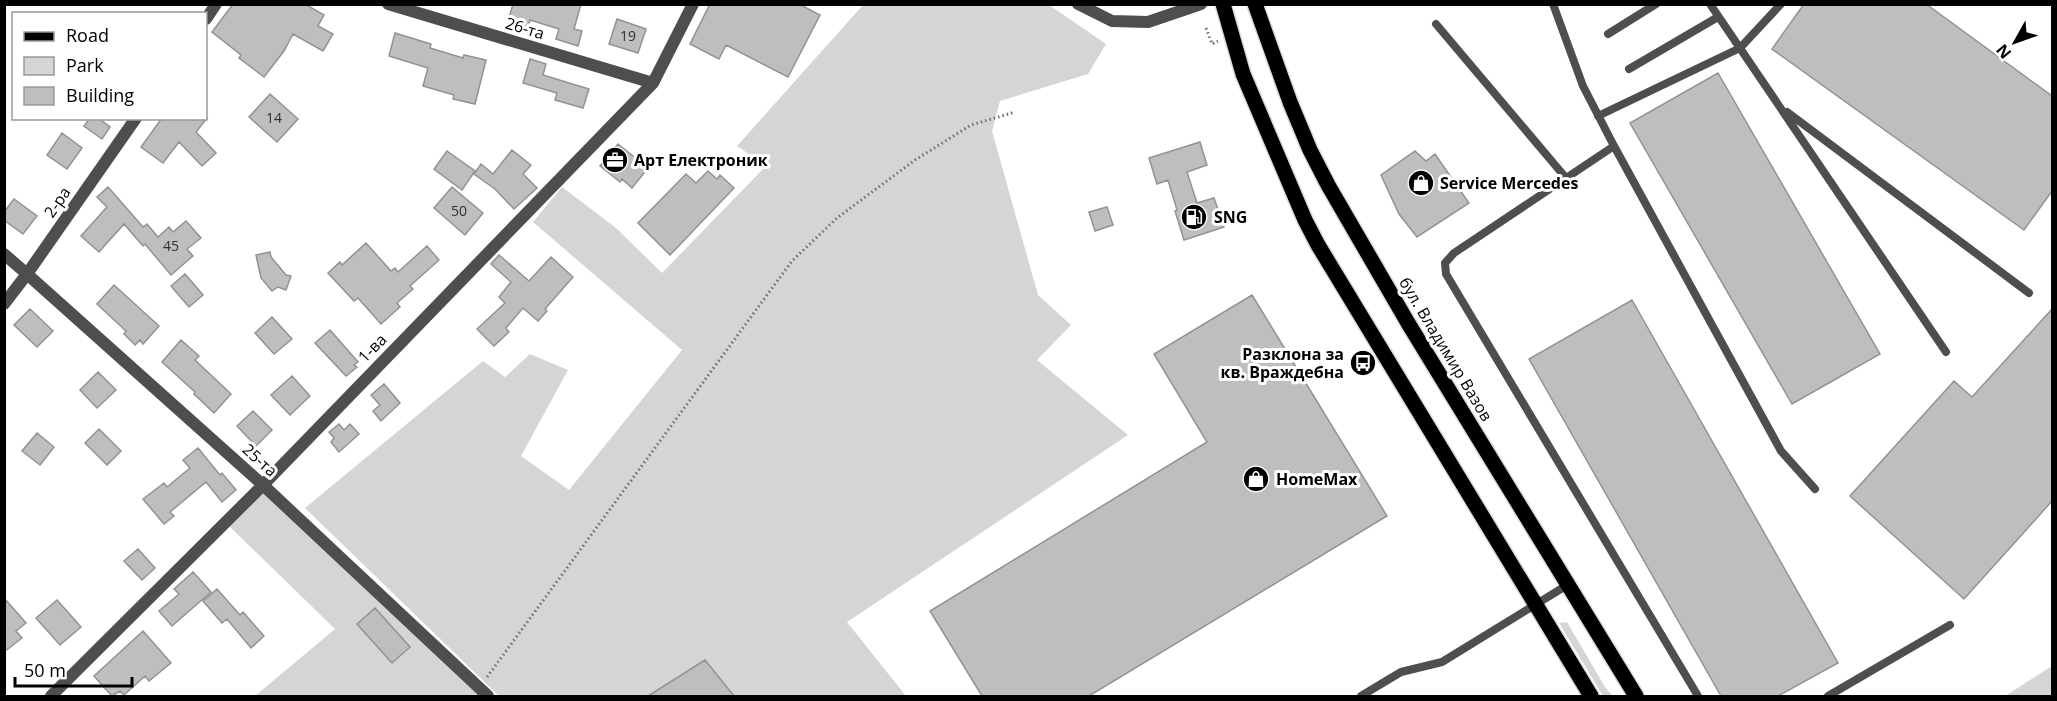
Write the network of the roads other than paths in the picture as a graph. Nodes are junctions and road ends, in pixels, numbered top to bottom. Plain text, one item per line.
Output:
1 (216, 4) edge
2 (388, 4) edge
3 (693, 4) edge
4 (1078, 4) edge
5 (1202, 4) edge
6 (1223, 4) edge
7 (1255, 4) edge
8 (1553, 4) edge
9 (1656, 4) edge
10 (1710, 4) edge
11 (1781, 4) edge
12 (1718, 17) junction
13 (207, 18) edge
14 (1436, 24) dead end
15 (1608, 34) dead end
16 (1740, 48) junction
17 (1629, 69) dead end
18 (653, 83) junction
19 (1780, 107) junction
20 (1598, 116) junction
21 (135, 120) edge
22 (1614, 146) junction
23 (1566, 178) junction
24 (4, 254) edge
25 (27, 274) junction
26 (2029, 293) dead end
27 (4, 304) edge
28 (1946, 352) dead end
29 (263, 485) junction
30 (1815, 489) dead end
31 (1569, 584) junction
32 (1536, 605) junction
33 (1950, 625) dead end
34 (483, 693) edge
35 (51, 696) edge
36 (1361, 696) edge
37 (1591, 696) edge
38 (1636, 696) edge
39 (1698, 696) edge
40 (1828, 696) edge

1 - 13 street
2 - 18 street, 26-та
3 - 18 street, 1-ва
4 - 5 street
6 - 32 main road
7 - 31 main road, бул. Владимир Вазов
8 - 20 lane
9 - 15 lane
10 - 12 lane
11 - 16 lane
12 - 16 lane
12 - 17 lane
14 - 23 lane
16 - 19 lane
16 - 20 lane
18 - 29 street, 1-ва
19 - 26 lane
19 - 28 lane
20 - 22 lane
21 - 25 street, 2-ра
22 - 23 lane
22 - 30 lane
23 - 39 lane
24 - 25 street, 25-та
25 - 27 street, 2-ра
25 - 29 street, 25-та
29 - 34 street, 25-та
29 - 35 street, 1-ва
31 - 32 lane
31 - 38 main road, бул. Владимир Вазов
32 - 36 lane
32 - 37 main road
33 - 40 lane

